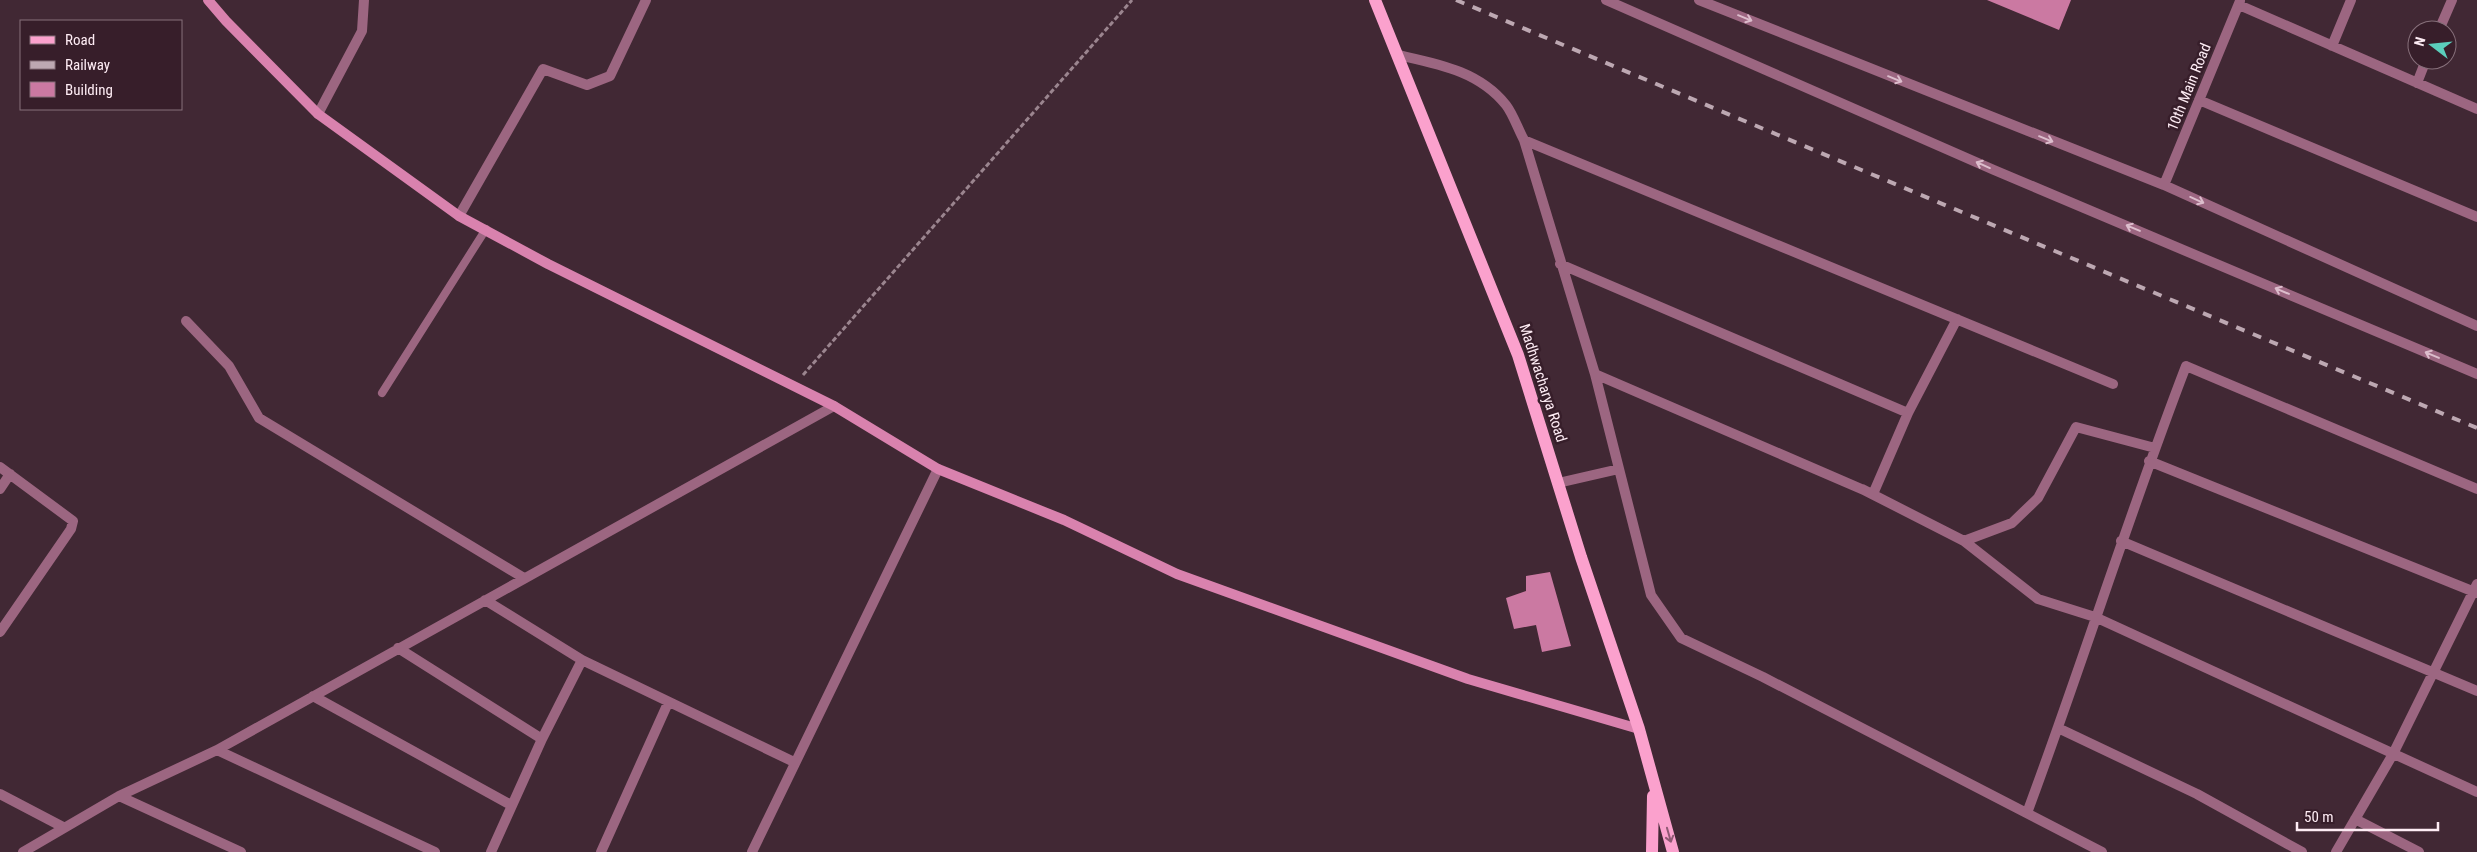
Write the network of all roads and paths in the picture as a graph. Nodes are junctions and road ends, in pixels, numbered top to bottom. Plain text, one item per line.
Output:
1 (208, 0) edge
2 (364, 0) edge
3 (646, 0) edge
4 (1132, 0) edge
5 (1375, 0) edge
6 (1606, 0) edge
7 (1699, 0) edge
8 (2351, 0) edge
9 (2452, 0) edge
10 (2240, 3) edge
11 (2443, 20) edge
12 (2332, 46) junction
13 (1398, 55) junction
14 (2422, 70) edge
15 (2417, 82) junction
16 (2199, 100) junction
17 (2477, 109) edge
18 (318, 114) junction
19 (1524, 140) junction
20 (2164, 186) junction
21 (459, 216) junction
22 (2477, 217) edge
23 (486, 229) junction
24 (1560, 264) junction
25 (1957, 319) junction
26 (186, 321) dead end
27 (2477, 326) edge
28 (1595, 374) junction
29 (2477, 374) edge
30 (2113, 384) dead end
31 (793, 386) junction
32 (382, 392) dead end
33 (834, 406) junction
34 (1908, 413) junction
35 (2155, 448) junction
36 (2150, 461) junction
37 (0, 466) edge
38 (938, 469) junction
39 (1619, 469) junction
40 (10, 474) junction
41 (1558, 483) junction
42 (0, 489) edge
43 (1862, 489) junction
44 (2477, 489) edge
45 (1964, 541) junction
46 (2122, 541) junction
47 (524, 578) junction
48 (2476, 590) edge
49 (486, 600) junction
50 (2095, 618) junction
51 (0, 632) edge
52 (398, 648) junction
53 (582, 660) junction
54 (2433, 670) junction
55 (2477, 691) edge
56 (314, 696) junction
57 (668, 703) junction
58 (2058, 728) junction
59 (1639, 729) junction
60 (542, 739) junction
61 (217, 750) junction
62 (2393, 754) junction
63 (794, 762) junction
64 (1654, 786) junction
65 (2477, 792) edge
66 (0, 794) edge
67 (119, 796) junction
68 (511, 805) junction
69 (2026, 813) junction
70 (2355, 819) junction
71 (63, 827) junction
72 (23, 852) edge
73 (241, 852) edge
74 (435, 852) edge
75 (491, 852) edge
76 (601, 852) edge
77 (752, 852) edge
78 (1652, 852) edge
79 (1673, 852) edge
80 (2102, 852) edge
81 (2302, 852) edge
82 (2336, 852) edge
83 (2419, 852) edge

1 - 18 street
2 - 18 street
3 - 21 street
4 - 31 path
5 - 13 main road, Madhwacharya Road
29 -> 6 street
7 -> 20 street
8 - 12 street
9 - 11 street
10 - 12 street
10 - 16 street, 10th Main Road
12 - 15 street
13 - 19 street
13 - 41 main road, Madhwacharya Road
14 - 15 street
15 - 17 street
16 - 20 street, 10th Main Road
16 - 22 street
18 - 21 street
19 - 24 street
19 - 25 street
20 -> 27 street
21 - 23 street
23 - 31 street
23 - 32 lane
24 - 28 street
24 - 34 street
25 - 30 street
25 - 34 street
26 - 47 street
28 - 39 street
28 - 43 street
31 - 33 street
33 - 38 street
33 - 47 street
34 - 43 street
35 - 36 street
35 - 44 street
35 - 45 street
36 - 46 street
36 - 48 street
37 - 40 street
38 - 59 street
38 - 63 street
39 - 41 street
39 - 69 street
40 - 42 street
40 - 51 street
41 - 59 main road, Madhwacharya Road
43 - 45 street
45 - 50 street
46 - 50 street
46 - 54 street
47 - 49 street
48 - 54 street
49 - 52 street
49 - 53 street
50 - 58 street
50 - 62 street
52 - 56 street
52 - 60 street
53 - 57 street
53 - 60 street
54 - 55 street
54 - 62 street
56 - 61 street
56 - 68 street
57 - 63 street
57 - 76 street
58 - 69 street
58 - 81 street
59 - 64 main road, Madhwacharya Road
60 - 68 street
61 - 67 street
61 - 74 street
62 - 65 street
62 - 70 street
63 - 77 street
64 - 78 main road, Madhwacharya Road
64 -> 79 main road, Madhwacharya Road
66 - 71 street
67 - 71 street
67 - 73 street
68 - 75 street
69 - 80 street
70 - 82 street
70 - 83 street
71 - 72 street

